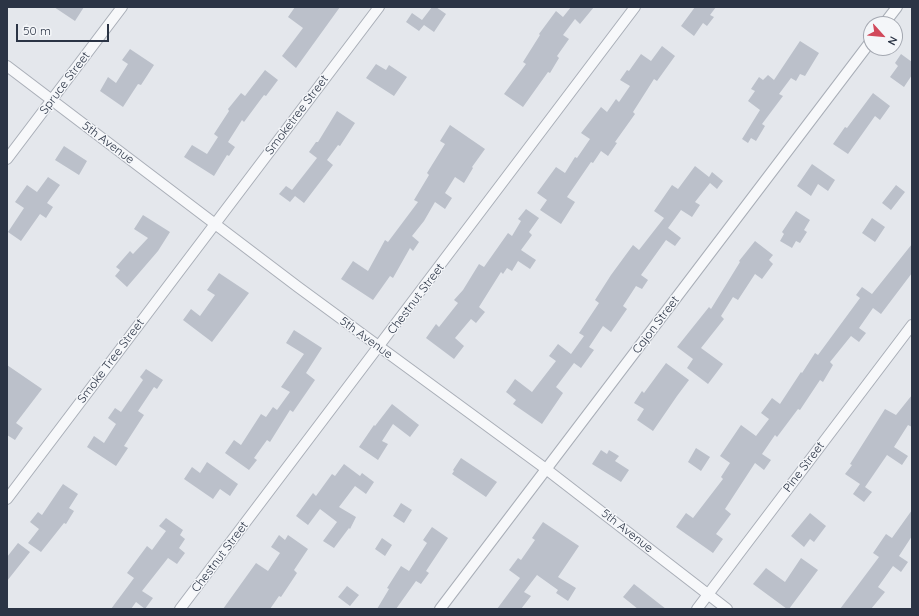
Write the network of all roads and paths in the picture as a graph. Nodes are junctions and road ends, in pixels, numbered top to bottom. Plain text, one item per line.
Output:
1 (122, 7) edge
2 (379, 7) edge
3 (636, 7) edge
4 (897, 7) edge
5 (890, 16) edge
6 (863, 52) edge
7 (7, 66) edge
8 (52, 100) junction
9 (7, 159) edge
10 (215, 224) junction
11 (912, 325) edge
12 (379, 348) junction
13 (546, 469) junction
14 (7, 499) edge
15 (708, 594) junction
16 (180, 609) edge
17 (440, 609) edge
18 (697, 609) edge
19 (727, 609) edge

1 - 8 street, Spruce Street
2 - 10 street, Smoketree Street
3 - 12 street, Chestnut Street
4 - 5 street
6 - 13 street, Cajon Street
7 - 8 street, 5th Avenue
8 - 9 street, Spruce Street
8 - 10 street, 5th Avenue
10 - 12 street, 5th Avenue
10 - 14 street, Smoke Tree Street
11 - 15 street, Pine Street
12 - 13 street, 5th Avenue
12 - 16 street, Chestnut Street
13 - 15 street, 5th Avenue
13 - 17 street, Cajon Street
15 - 18 street, Pine Street
15 - 19 street, 5th Avenue

